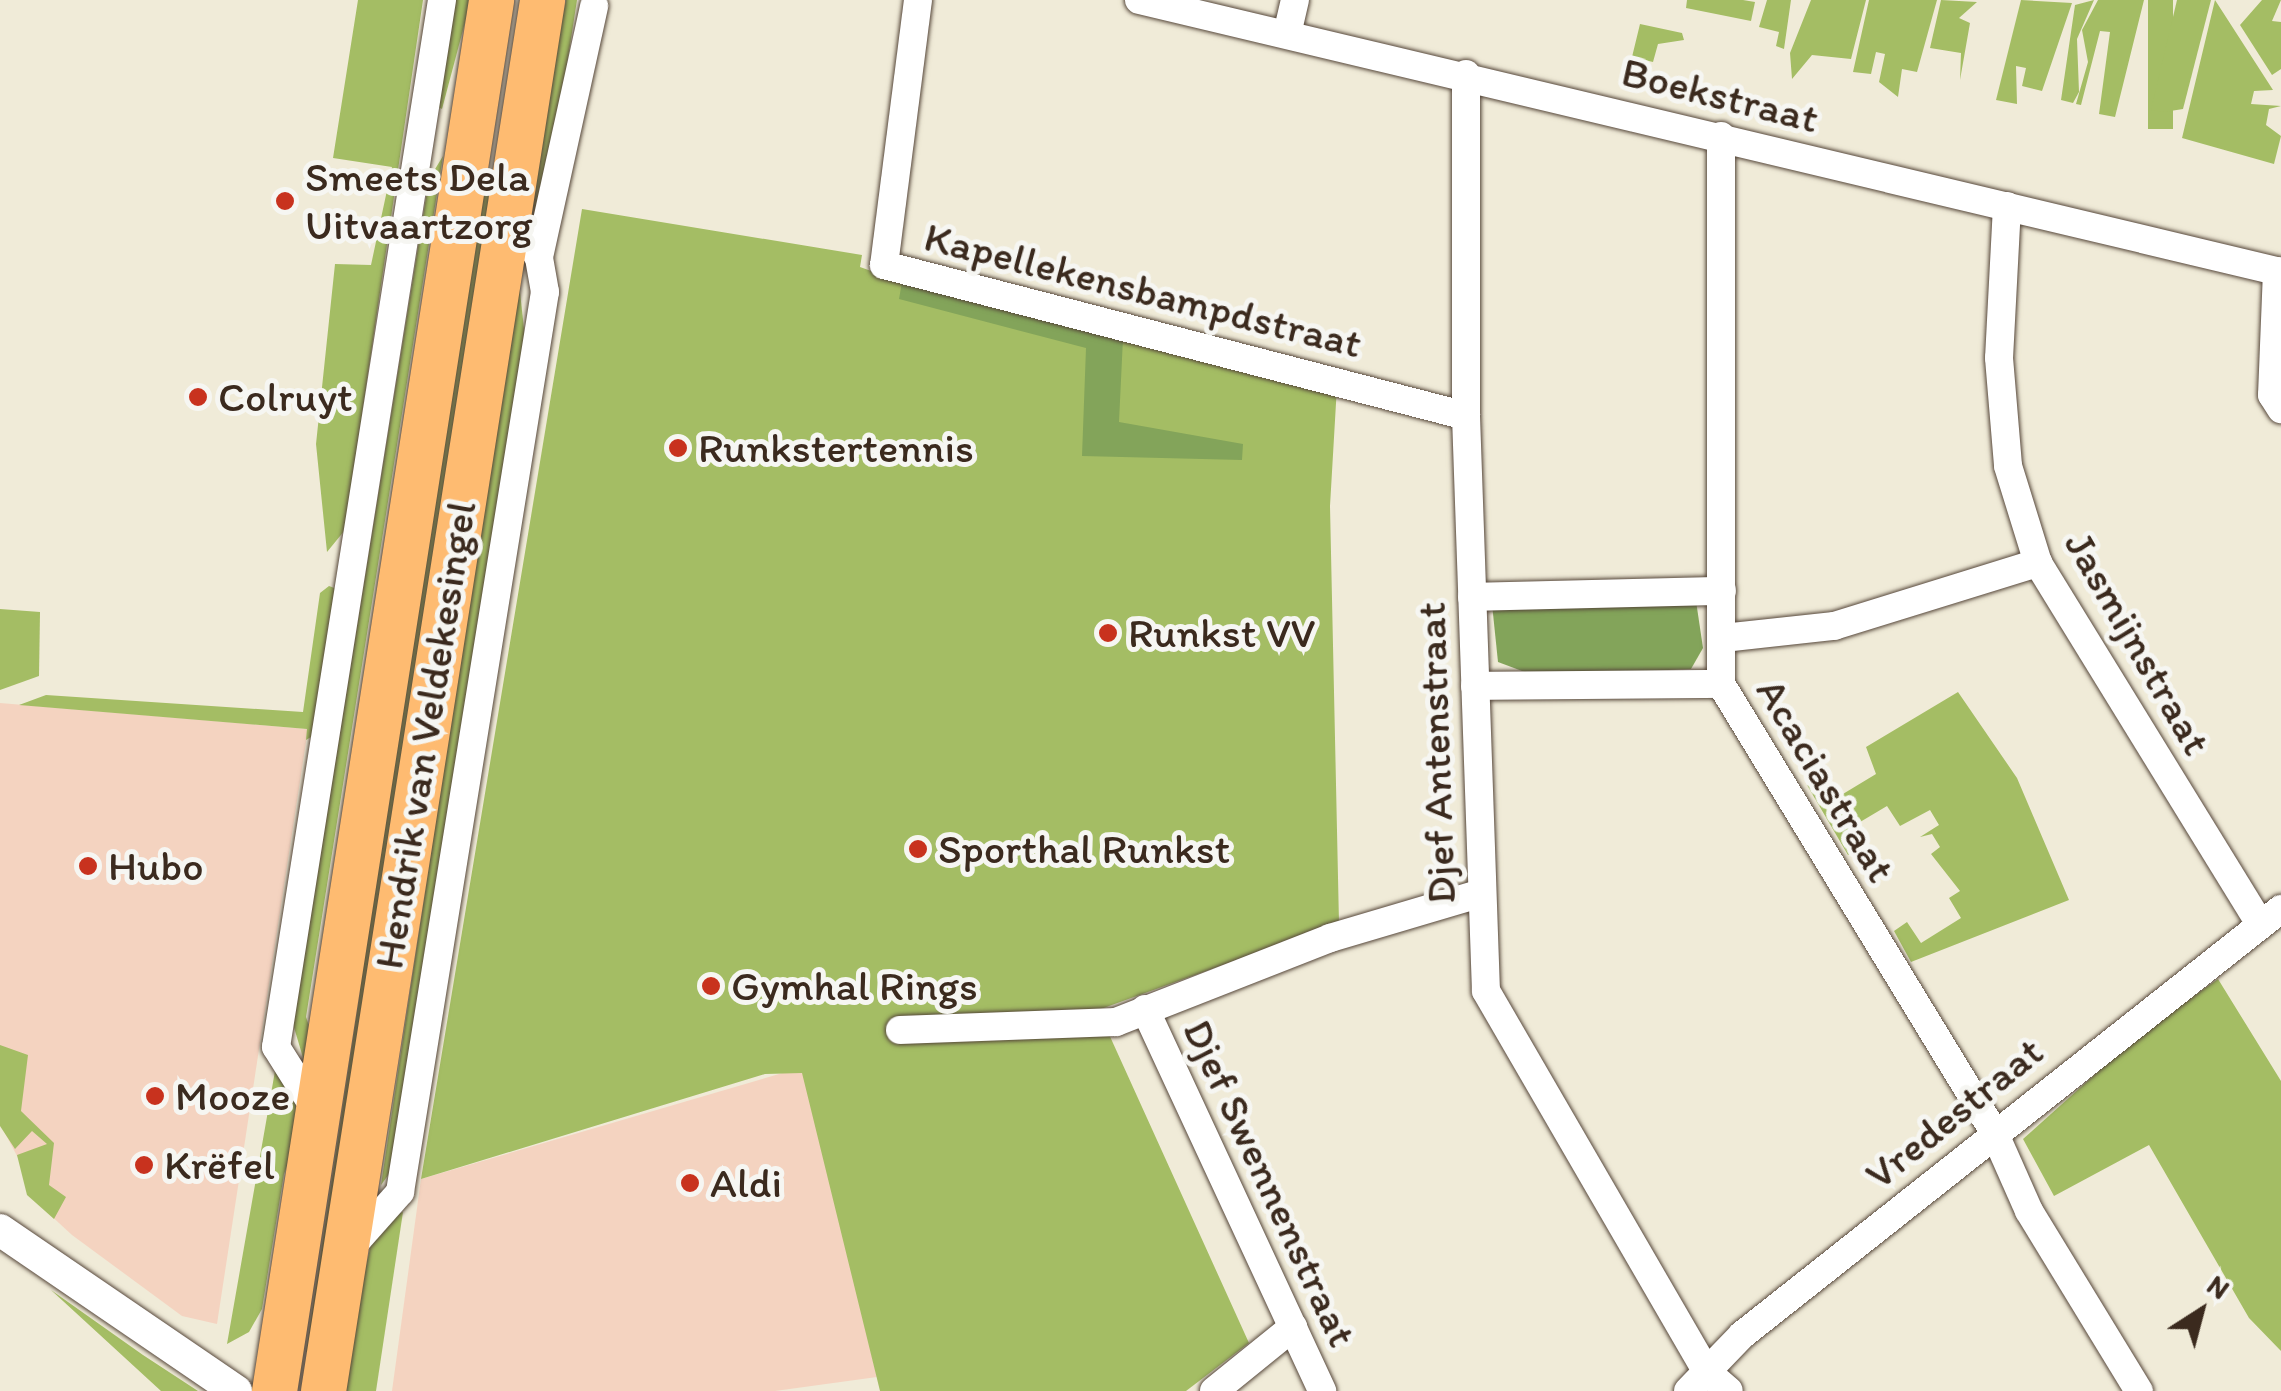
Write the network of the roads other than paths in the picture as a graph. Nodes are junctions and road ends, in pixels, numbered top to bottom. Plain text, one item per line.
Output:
1 (442, 0) edge
2 (491, 0) edge
3 (542, 0) edge
4 (918, 0) edge
5 (1139, 0) edge
6 (1296, 0) edge
7 (594, 6) dead end
8 (1288, 30) junction
9 (1466, 74) junction
10 (480, 91) junction
11 (1722, 136) junction
12 (418, 150) junction
13 (2006, 206) junction
14 (506, 214) junction
15 (539, 258) junction
16 (2279, 271) edge
17 (2281, 408) edge
18 (1466, 416) junction
19 (2038, 563) junction
20 (1722, 591) junction
21 (1472, 597) junction
22 (1723, 638) junction
23 (1721, 684) junction
24 (1475, 686) junction
25 (1479, 894) junction
26 (2270, 915) edge
27 (1145, 1009) junction
28 (900, 1030) dead end
29 (317, 1112) junction
30 (1994, 1132) junction
31 (0, 1230) edge
32 (345, 1257) junction
33 (1292, 1327) junction
34 (1697, 1381) edge
35 (236, 1391) edge
36 (274, 1391) edge
37 (323, 1391) edge
38 (1214, 1391) edge
39 (1322, 1391) edge
40 (1729, 1391) edge
41 (2139, 1391) edge

1 - 12 street
2 - 10 highway, Hendrik van Veldekesingel
3 - 14 highway, Hendrik van Veldekesingel
4 - 18 street, Kapellekensbampdstraat
5 - 8 street, Boekstraat
6 - 8 street
7 - 15 street, Hendrik van Veldekesingel
8 - 9 street, Boekstraat
9 - 11 street, Boekstraat
9 - 18 street, Djef Antenstraat
10 - 12 street
10 - 29 highway, Hendrik van Veldekesingel
11 - 13 street, Boekstraat
11 - 20 street, Acaciastraat
12 - 29 street
13 - 16 street, Boekstraat
13 - 19 street, Jasmijnstraat
14 - 15 street
14 - 32 highway, Hendrik van Veldekesingel
15 - 32 street, Hendrik van Veldekesingel
16 - 17 street
18 - 21 street, Djef Antenstraat
19 - 22 street
19 - 26 street, Jasmijnstraat
20 - 21 street
20 - 22 street, Acaciastraat
21 - 24 street, Djef Antenstraat
22 - 23 street, Acaciastraat
23 - 24 street
23 - 30 street, Acaciastraat
24 - 25 street, Djef Antenstraat
25 - 27 street, Djef Swennenstraat
25 - 34 street, Djef Antenstraat
26 - 30 street, Vredestraat
27 - 28 street, Djef Swennenstraat
27 - 33 street, Djef Swennenstraat
29 - 36 highway, Hendrik van Veldekesingel
30 - 34 street, Vredestraat
30 - 41 street, Acaciastraat
31 - 35 street
32 - 37 highway, Hendrik van Veldekesingel
33 - 38 street
33 - 39 street, Djef Swennenstraat
34 - 40 street

